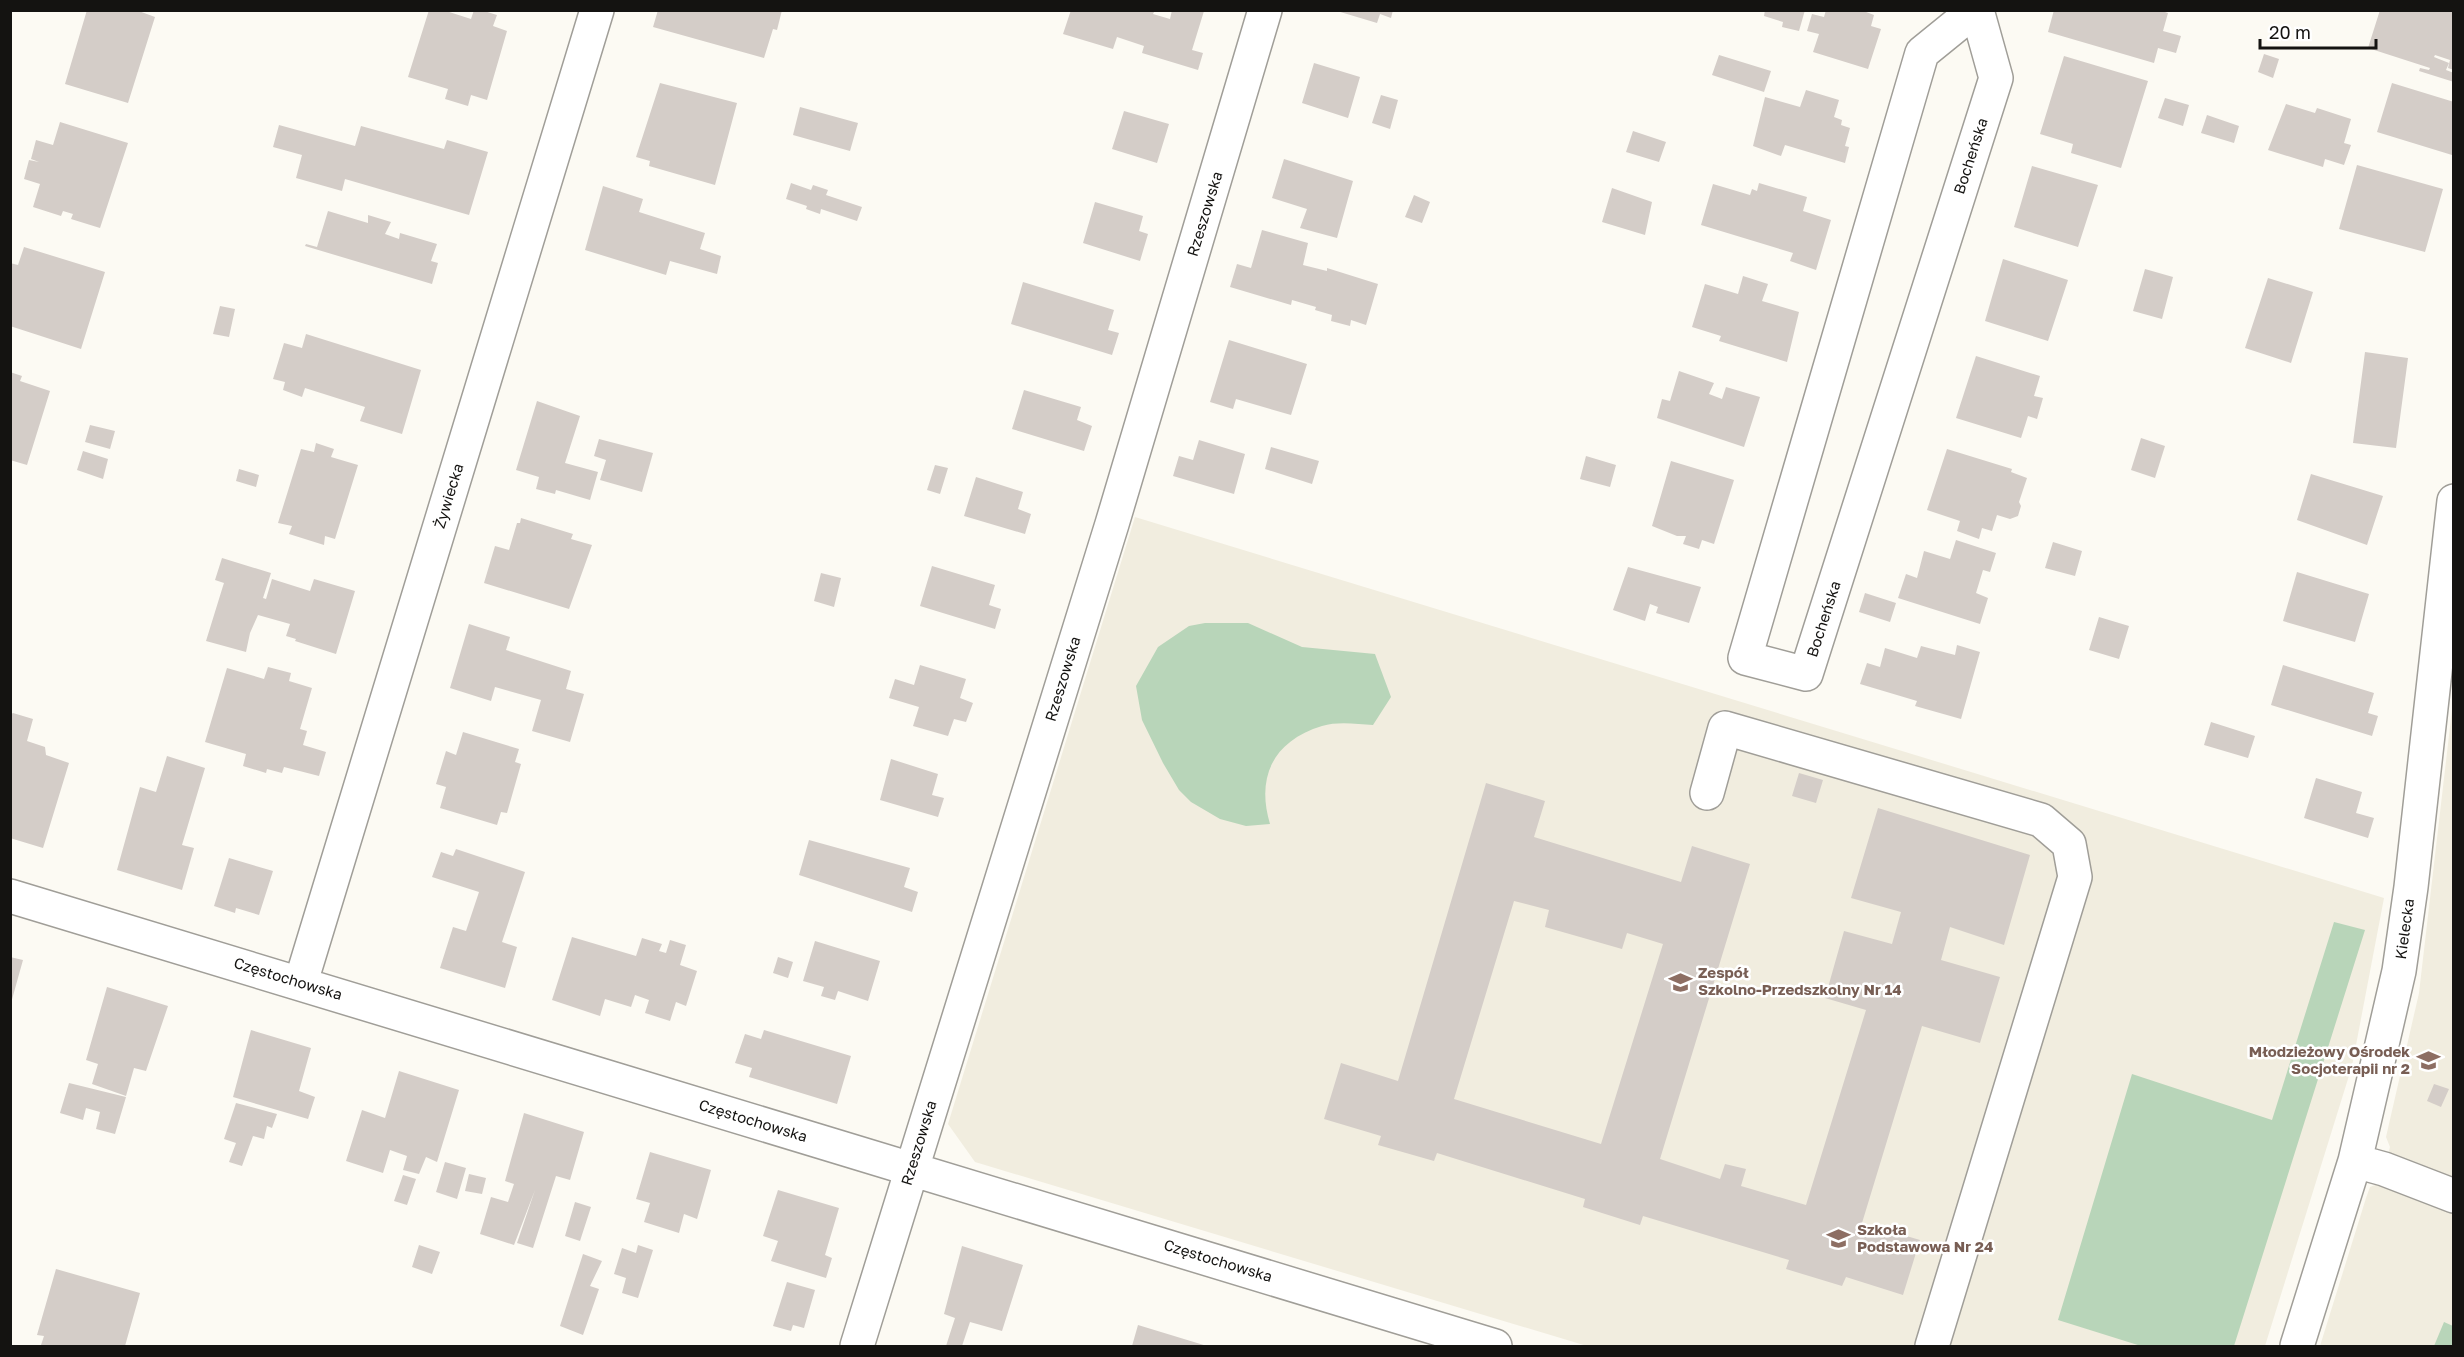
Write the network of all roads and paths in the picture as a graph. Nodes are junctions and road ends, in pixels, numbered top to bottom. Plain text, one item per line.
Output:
1 (597, 10) edge
2 (1266, 10) edge
3 (1976, 10) edge
4 (2454, 501) edge
5 (1707, 793) dead end
6 (10, 896) edge
7 (301, 982) junction
8 (2355, 1161) junction
9 (910, 1170) junction
10 (2454, 1196) edge
11 (857, 1347) edge
12 (1495, 1347) edge
13 (1932, 1347) edge
14 (2297, 1347) edge

1 - 7 street, Żywiecka
2 - 9 street, Rzeszowska
3 - 3 street, Bocheńska
4 - 8 street, Kielecka
5 - 13 street
6 - 7 street, Częstochowska
7 - 9 street, Częstochowska
8 - 10 street
8 - 14 street, Kielecka
9 - 11 street, Rzeszowska
9 - 12 street, Częstochowska

